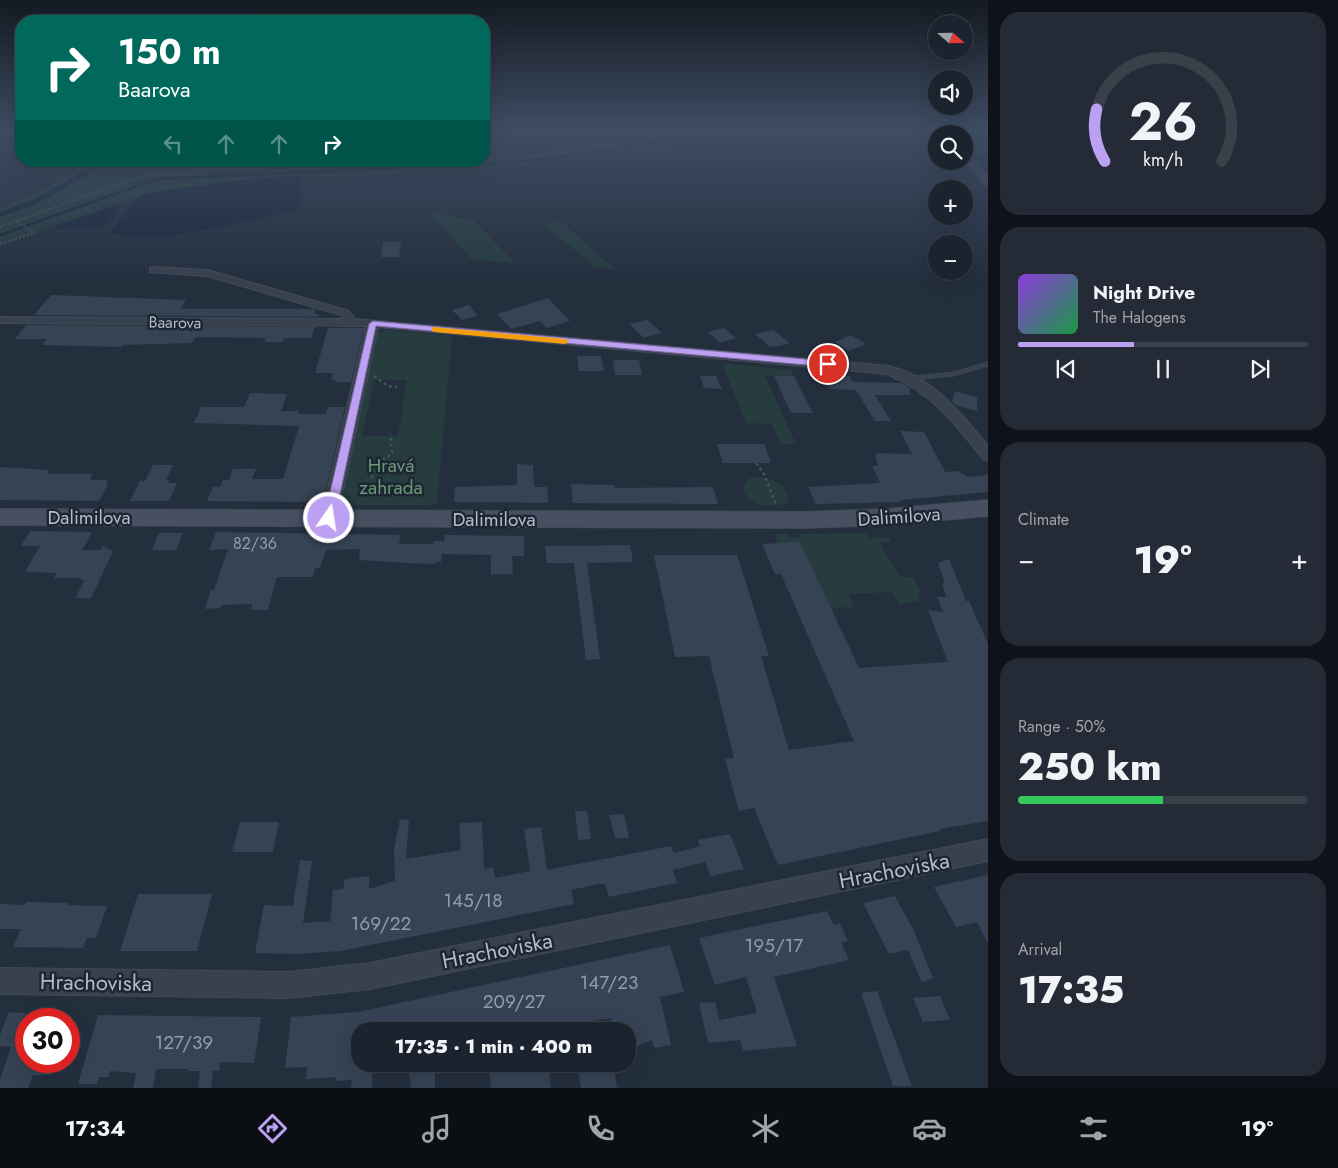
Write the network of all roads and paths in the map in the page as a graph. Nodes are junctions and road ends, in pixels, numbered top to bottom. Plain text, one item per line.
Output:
1 (137, 179) edge
2 (16, 221) junction
3 (0, 227) edge
4 (0, 244) edge
5 (154, 270) dead end
6 (0, 320) edge
7 (351, 323) junction
8 (373, 324) junction
9 (988, 364) edge
10 (362, 370) junction
11 (913, 378) junction
12 (397, 388) dead end
13 (390, 434) dead end
14 (988, 456) edge
15 (756, 463) dead end
16 (372, 478) dead end
17 (988, 508) edge
18 (329, 518) junction
19 (782, 520) junction
20 (3, 521) edge
21 (988, 850) edge
22 (0, 980) edge

1 - 2 path
2 - 3 path
2 - 4 path
5 - 7 street
6 - 7 street, Baarova
7 - 8 street, Baarova
8 - 10 street
8 - 11 street, Baarova
9 - 11 lane, Baarova
10 - 12 path
10 - 18 street
11 - 14 street, Baarova
13 - 16 path
15 - 19 path
17 - 19 main road, Dalimilova
18 - 19 main road, Dalimilova
18 - 20 main road, Dalimilova
21 - 22 street, Hrachoviska

